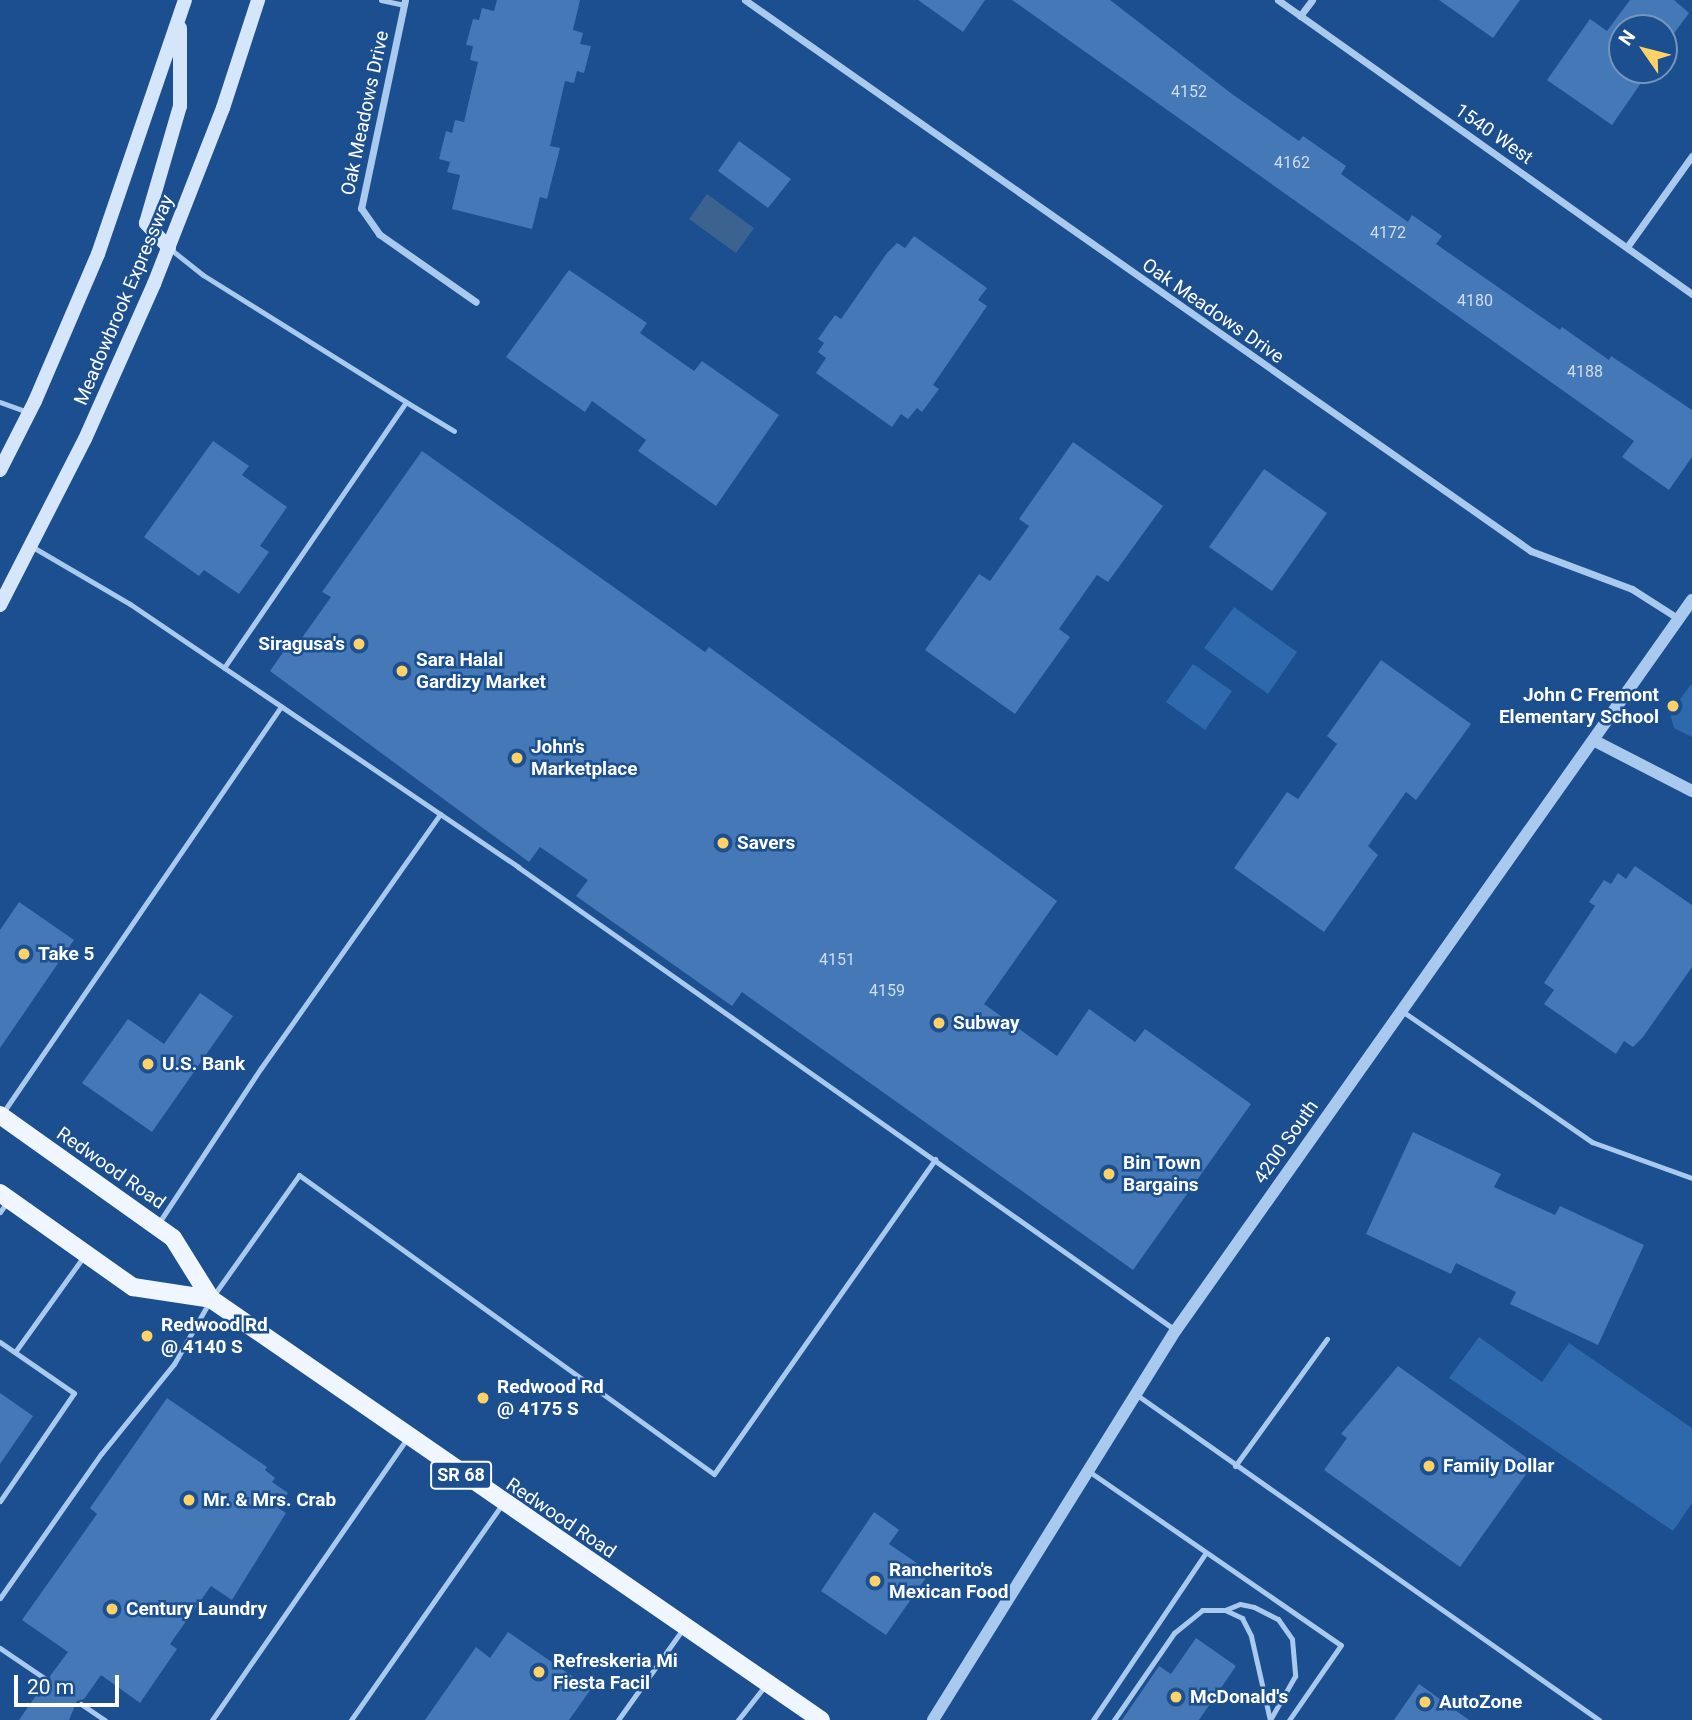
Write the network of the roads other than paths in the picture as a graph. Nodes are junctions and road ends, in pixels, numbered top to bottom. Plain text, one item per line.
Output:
1 (185, 0) edge
2 (258, 0) edge
3 (381, 0) edge
4 (745, 0) edge
5 (1278, 0) edge
6 (1312, 0) edge
7 (405, 2) edge
8 (180, 16) junction
9 (1300, 16) junction
10 (1692, 156) edge
11 (1627, 247) junction
12 (169, 248) junction
13 (1692, 294) edge
14 (476, 302) dead end
15 (0, 402) edge
16 (406, 402) junction
17 (29, 413) junction
18 (454, 431) dead end
19 (0, 470) edge
20 (31, 546) junction
21 (1692, 600) edge
22 (0, 605) edge
23 (1679, 619) junction
24 (224, 668) junction
25 (281, 706) junction
26 (1595, 741) junction
27 (1692, 792) edge
28 (440, 814) junction
29 (1402, 1011) junction
30 (1, 1115) edge
31 (935, 1159) junction
32 (1692, 1178) edge
33 (3, 1201) edge
34 (157, 1226) junction
35 (86, 1254) junction
36 (211, 1299) junction
37 (1176, 1330) junction
38 (1327, 1339) dead end
39 (0, 1342) edge
40 (15, 1353) junction
41 (1134, 1394) junction
42 (407, 1438) junction
43 (1235, 1466) junction
44 (1087, 1470) junction
45 (0, 1501) edge
46 (503, 1503) junction
47 (1205, 1554) junction
48 (0, 1598) edge
49 (1225, 1609) junction
50 (684, 1627) junction
51 (0, 1648) edge
52 (47, 1680) dead end
53 (767, 1683) junction
54 (81, 1704) dead end
55 (1270, 1719) edge
56 (105, 1720) edge
57 (212, 1720) edge
58 (351, 1720) edge
59 (618, 1720) edge
60 (738, 1720) edge
61 (821, 1720) edge
62 (933, 1720) edge
63 (1093, 1720) edge
64 (1114, 1720) edge
65 (1289, 1720) edge
66 (1599, 1720) edge

1 - 8 main road
2 - 12 main road, Meadowbrook Expressway
3 - 7 lane
4 - 23 street, Oak Meadows Drive
5 - 9 street, 1540 West
6 - 9 street
7 - 14 street, Oak Meadows Drive
8 - 12 main road
8 - 17 main road
9 - 11 street, 1540 West
10 - 11 street
11 - 13 street, 1540 West
12 - 16 lane
12 - 20 main road, Meadowbrook Expressway
15 - 17 lane
16 - 18 lane
16 - 24 lane
17 - 19 main road
20 - 22 main road, Meadowbrook Expressway
20 - 24 lane
21 - 23 street, 4200 South
23 - 26 street, 4200 South
24 - 25 lane
25 - 28 lane
25 - 30 lane
26 - 27 street
26 - 29 street, 4200 South
28 - 31 lane
28 - 34 lane
29 - 32 lane
29 - 37 street, 4200 South
30 - 34 main road, Redwood Road / SR 68
31 - 36 lane
31 - 37 lane
33 - 35 main road, Redwood Road / SR 68
34 - 36 main road, Redwood Road / SR 68
35 - 36 main road, Redwood Road / SR 68
35 - 40 lane
36 - 42 main road, Redwood Road / SR 68
36 - 48 lane
37 - 41 street, 4200 South
38 - 43 lane
39 - 40 lane
40 - 45 lane
41 - 43 lane
41 - 44 street, 4200 South
42 - 46 main road, Redwood Road / SR 68
42 - 57 lane
43 - 66 lane
44 - 47 lane
44 - 62 street, 4200 South
46 - 50 main road, Redwood Road / SR 68
46 - 58 lane
47 - 63 lane
47 - 65 lane
49 - 55 lane
49 - 55 lane
49 - 64 lane
50 - 53 main road, Redwood Road / SR 68
50 - 59 lane
51 - 52 lane
53 - 60 lane
53 - 61 main road, Redwood Road / SR 68
54 - 56 lane

